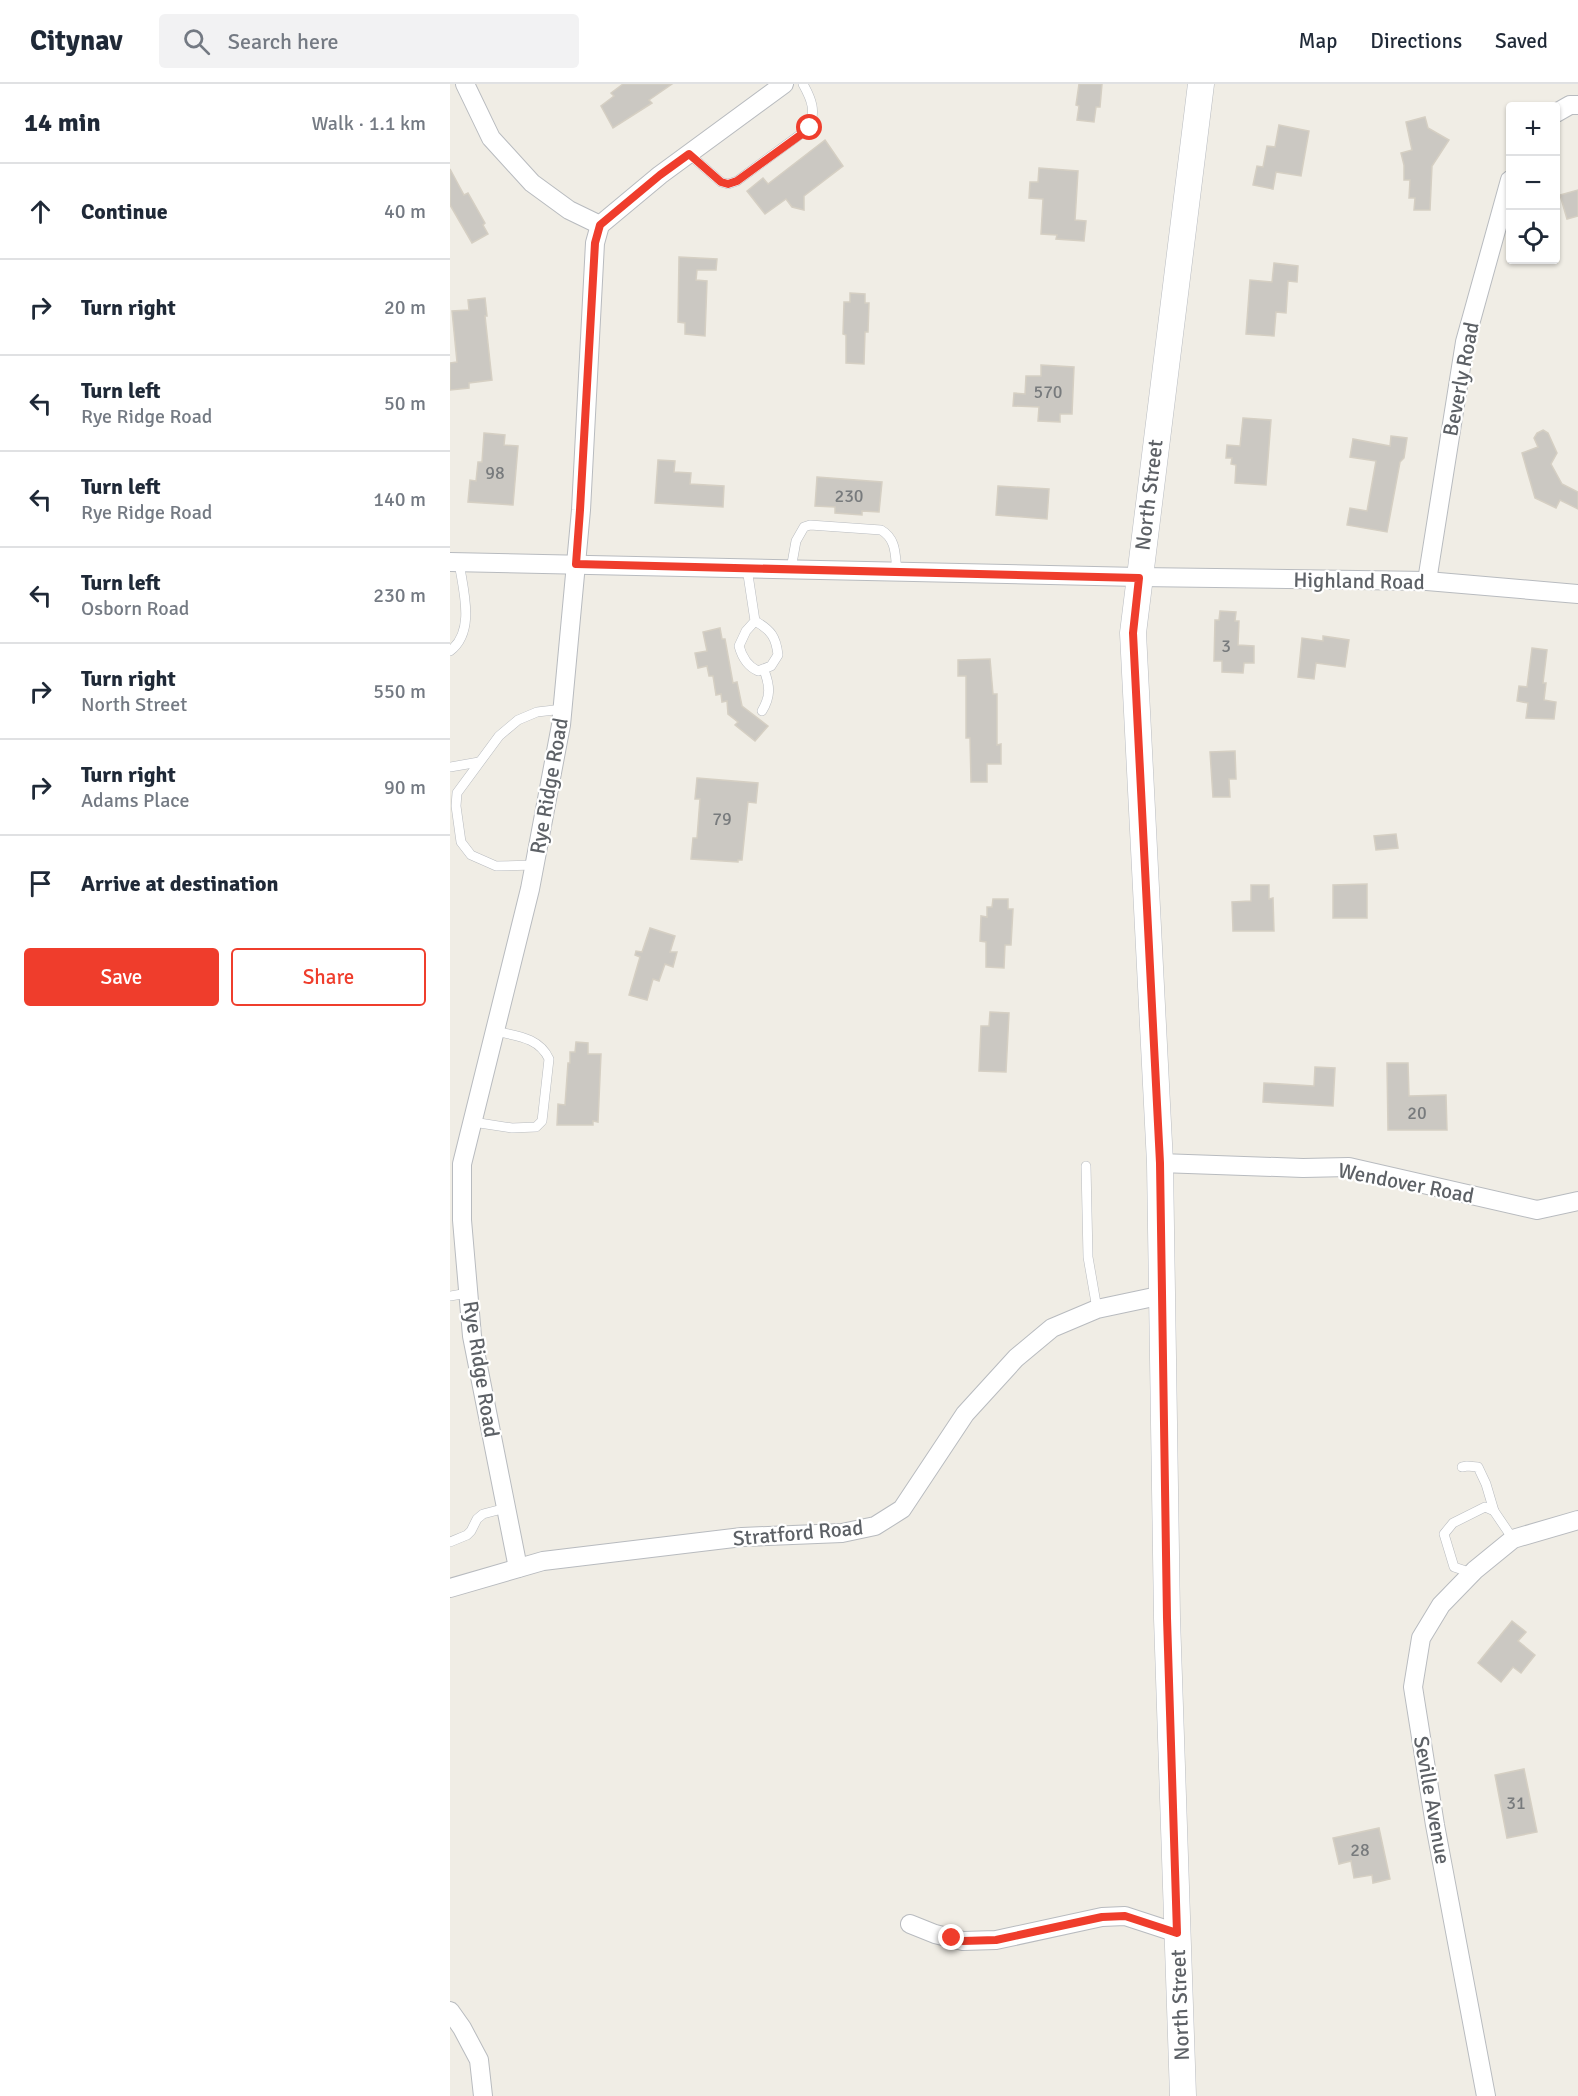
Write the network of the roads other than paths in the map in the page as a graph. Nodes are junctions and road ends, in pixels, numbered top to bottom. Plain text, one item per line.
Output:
1 (465, 84) edge
2 (784, 84) edge
3 (803, 84) edge
4 (1201, 84) edge
5 (1578, 105) edge
6 (1560, 111) edge
7 (689, 154) junction
8 (1506, 194) edge
9 (600, 225) junction
10 (455, 562) edge
11 (576, 564) junction
12 (747, 568) junction
13 (791, 569) junction
14 (897, 572) junction
15 (1139, 578) junction
16 (1427, 581) junction
17 (1578, 594) edge
18 (755, 621) junction
19 (450, 651) edge
20 (764, 670) junction
21 (562, 709) junction
22 (762, 711) dead end
23 (479, 762) junction
24 (450, 767) edge
25 (535, 865) junction
26 (495, 1031) junction
27 (473, 1122) junction
28 (1160, 1163) junction
29 (1086, 1166) dead end
30 (1578, 1201) edge
31 (456, 1203) edge
32 (459, 1295) edge
33 (1163, 1295) junction
34 (1097, 1309) junction
35 (1462, 1467) dead end
36 (506, 1508) junction
37 (1494, 1511) junction
38 (1578, 1520) edge
39 (1513, 1539) junction
40 (450, 1542) edge
41 (518, 1568) junction
42 (1473, 1573) junction
43 (450, 1588) edge
44 (910, 1924) dead end
45 (1177, 1933) junction
46 (450, 2012) edge
47 (483, 2096) edge
48 (1183, 2096) edge
49 (1486, 2096) edge

1 - 9 street
2 - 7 street
3 - 7 lane
4 - 15 main road, North Street
5 - 6 street
7 - 9 street
8 - 16 street, Beverly Road
9 - 11 street, Rye Ridge Road
10 - 11 street, Highland Road
10 - 19 lane
11 - 12 street, Highland Road
11 - 21 street, Rye Ridge Road
12 - 13 street, Highland Road
12 - 18 lane
13 - 14 street, Highland Road
13 - 14 lane
14 - 15 street, Highland Road
15 - 16 street, Highland Road
15 - 28 main road, North Street
16 - 17 street, Highland Road
18 - 20 lane
18 - 20 lane
20 - 22 lane
21 - 23 lane
21 - 25 street, Rye Ridge Road
23 - 24 lane
23 - 25 lane
25 - 26 street, Rye Ridge Road
26 - 27 street, Rye Ridge Road
26 - 27 lane
27 - 31 street, Rye Ridge Road
28 - 30 street, Wendover Road
28 - 33 main road, North Street
29 - 34 lane
31 - 32 street, Rye Ridge Road
32 - 36 street, Rye Ridge Road
33 - 34 street, Stratford Road
33 - 45 main road, North Street
34 - 41 street, Stratford Road
35 - 37 lane
36 - 40 lane
36 - 41 street, Rye Ridge Road
37 - 39 lane
37 - 42 lane
38 - 39 street
39 - 42 street, Seville Avenue
41 - 43 street, Stratford Road
42 - 49 street, Seville Avenue
44 - 45 street
45 - 48 main road, North Street
46 - 47 street

